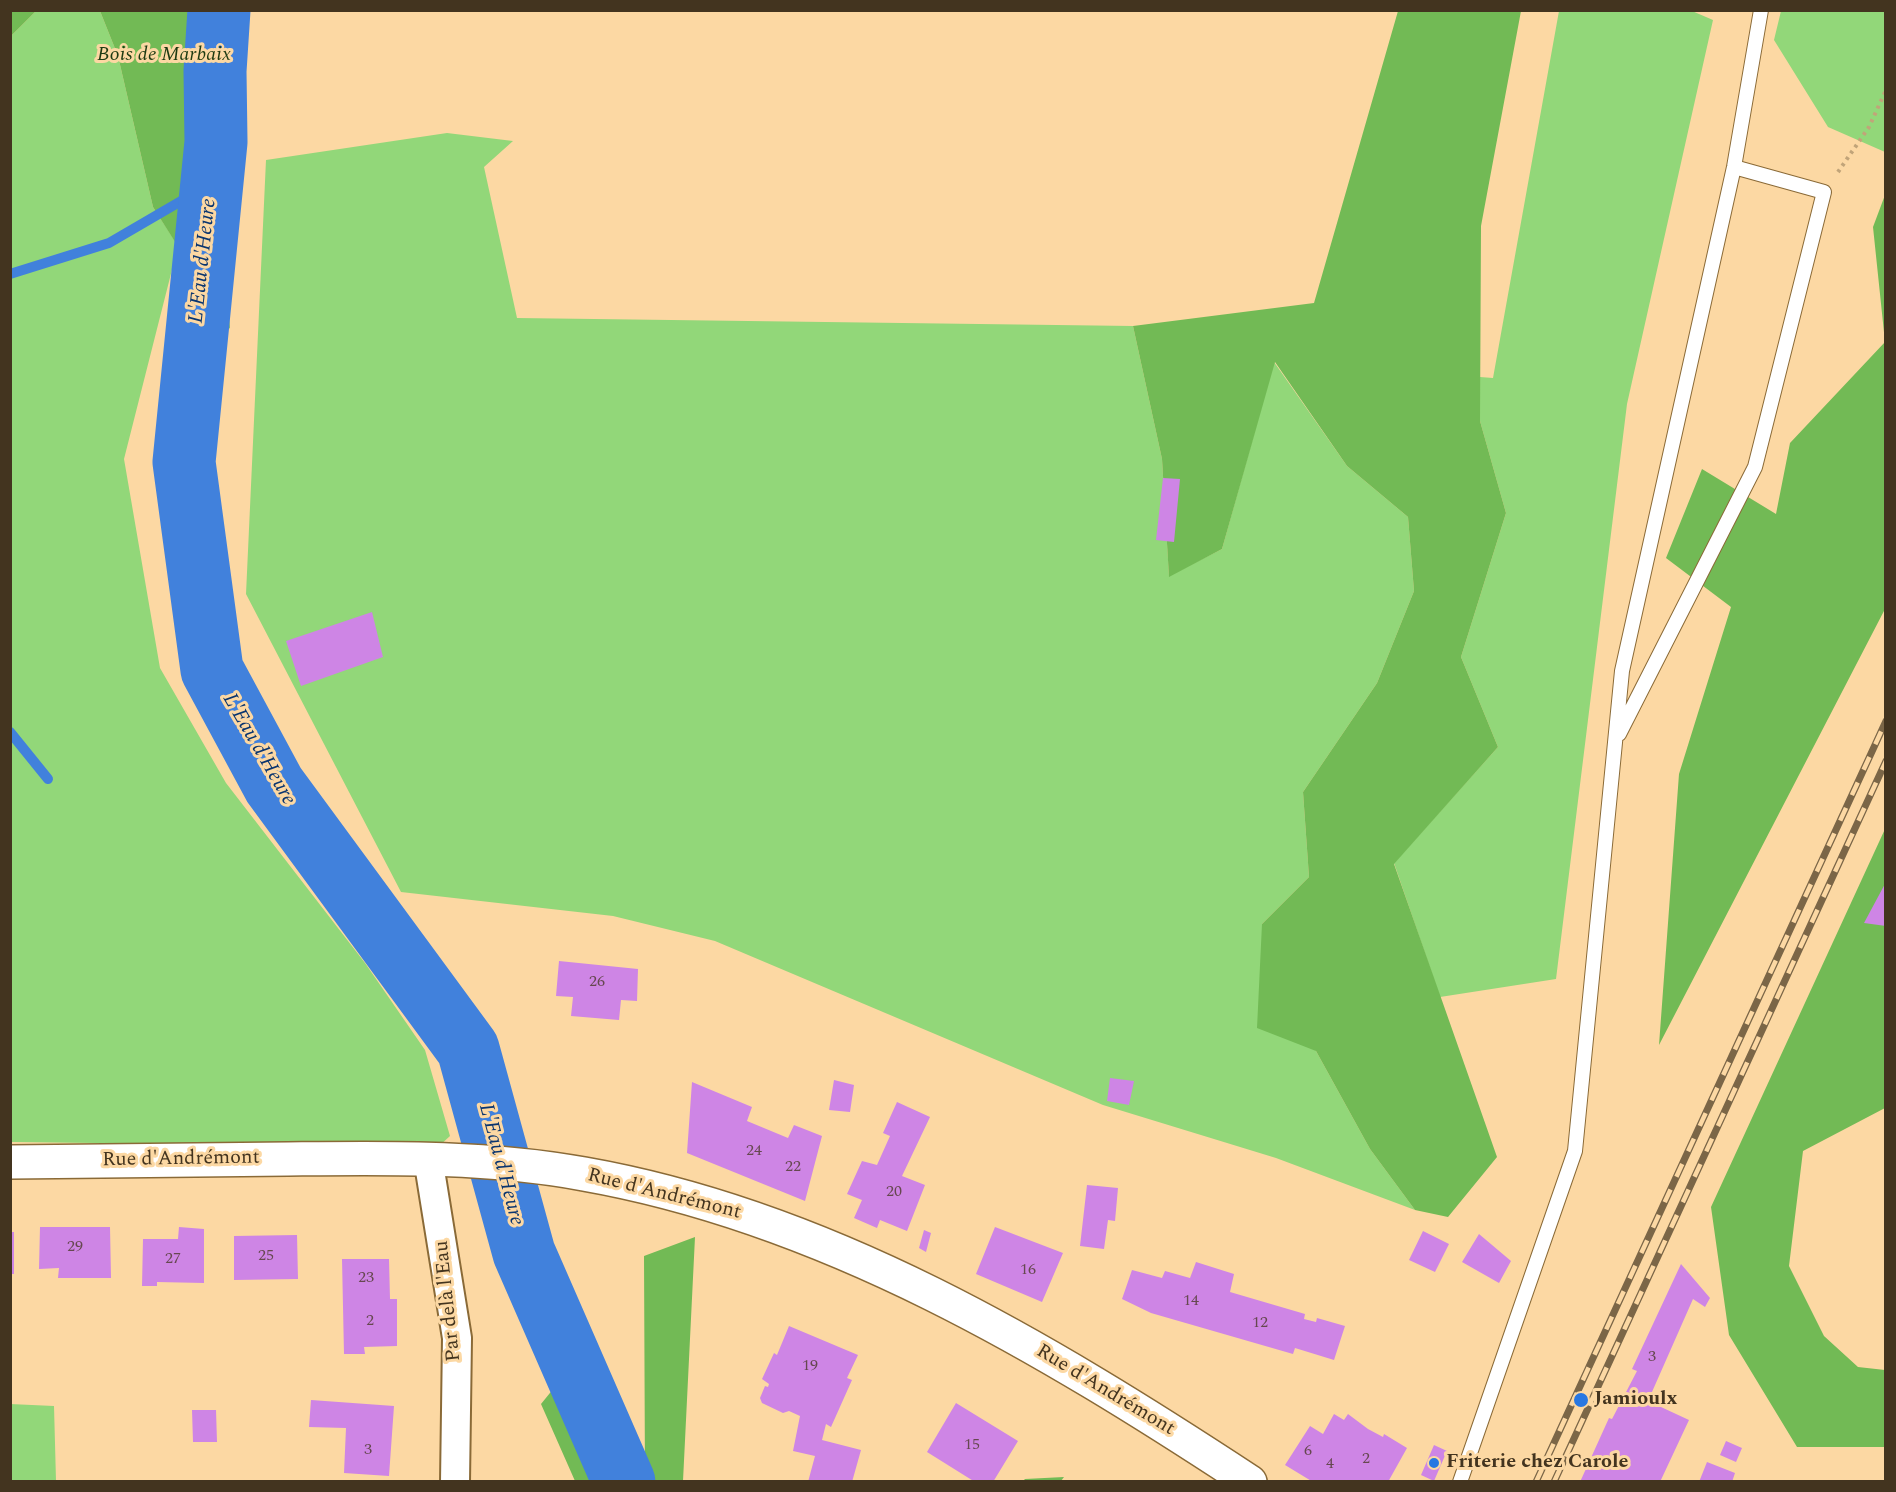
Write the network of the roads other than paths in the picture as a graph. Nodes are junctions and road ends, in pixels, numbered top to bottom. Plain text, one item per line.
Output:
1 (1761, 10) edge
2 (1734, 167) junction
3 (1616, 742) junction
4 (437, 1158) junction
5 (10, 1162) edge
6 (455, 1482) edge
7 (1250, 1482) edge
8 (1460, 1482) edge

1 - 2 lane
2 - 3 lane
2 - 3 lane
3 - 8 lane
4 - 5 street, Rue d'Andrémont
4 - 6 street, Par delà l'Eau
4 - 7 street, Rue d'Andrémont

